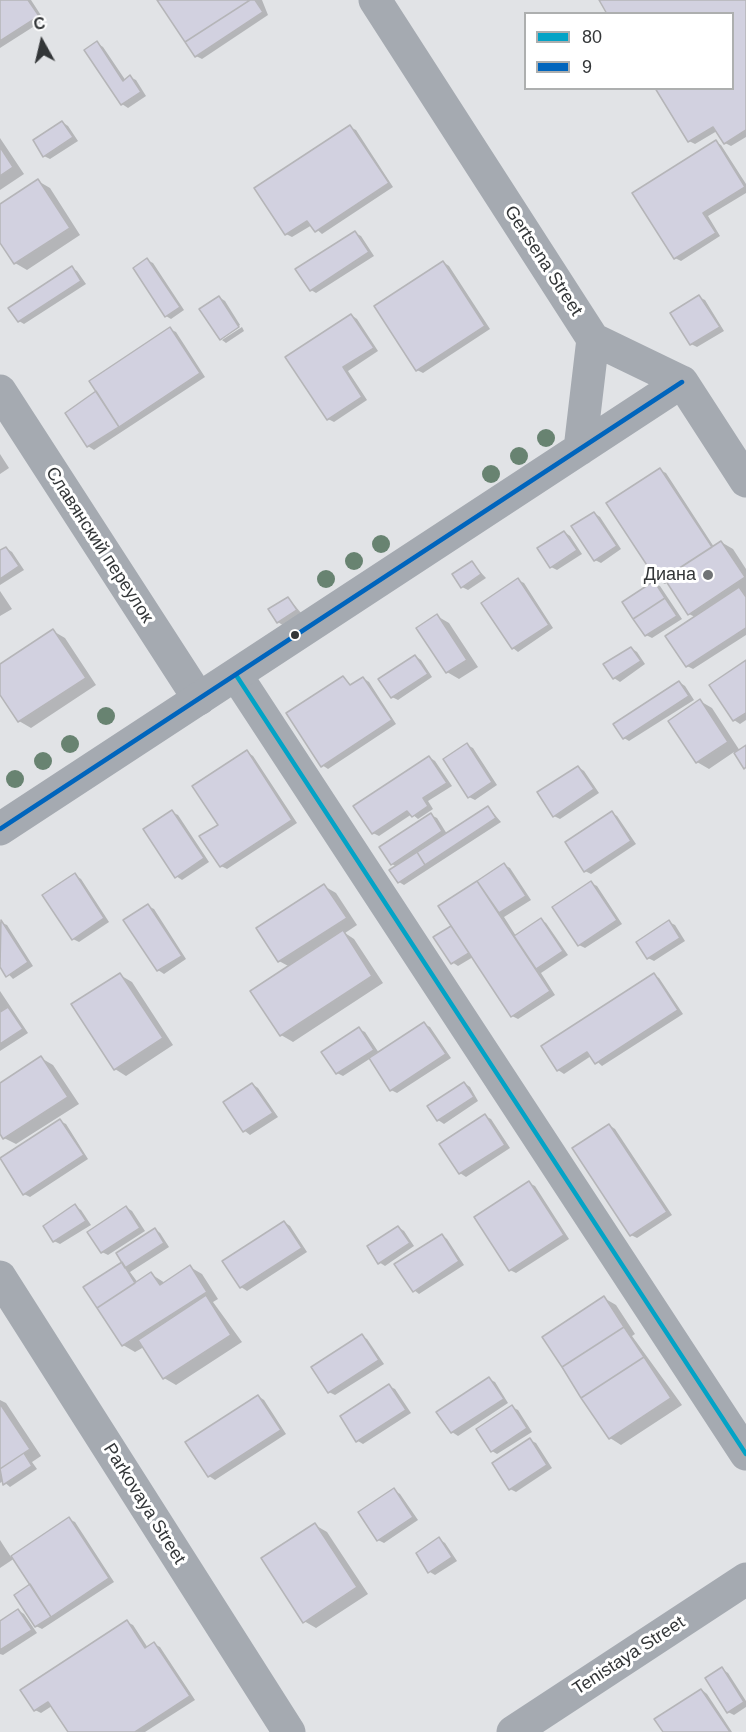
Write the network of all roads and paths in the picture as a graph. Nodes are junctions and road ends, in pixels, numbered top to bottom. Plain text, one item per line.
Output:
1 (375, 0) edge
2 (593, 339) junction
3 (682, 382) junction
4 (0, 390) edge
5 (580, 449) junction
6 (746, 481) edge
7 (236, 675) junction
8 (198, 699) junction
9 (0, 829) edge
10 (0, 1277) edge
11 (746, 1454) edge
12 (746, 1579) edge
13 (289, 1732) edge
14 (513, 1732) edge

1 - 2 street, Gertsena Street
2 - 3 street
2 - 5 street
3 - 5 street
3 - 6 street
4 - 8 street, Славянский переулок
5 - 7 street
7 - 8 street
7 - 11 street
8 - 9 street
10 - 13 street, Parkovaya Street
12 - 14 street, Tenistaya Street

